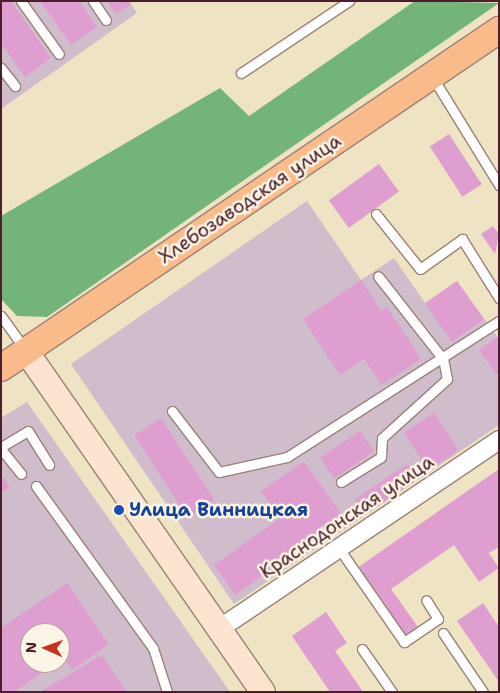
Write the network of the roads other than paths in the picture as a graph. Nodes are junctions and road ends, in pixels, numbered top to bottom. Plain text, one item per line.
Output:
1 (21, 1) edge
2 (93, 1) edge
3 (349, 1) edge
4 (106, 20) dead end
5 (499, 30) edge
6 (60, 54) dead end
7 (1, 68) edge
8 (241, 73) dead end
9 (432, 76) junction
10 (14, 86) dead end
11 (499, 184) edge
12 (376, 214) dead end
13 (378, 276) dead end
14 (499, 298) edge
15 (1, 316) edge
16 (499, 321) edge
17 (26, 351) junction
18 (443, 358) junction
19 (1, 368) edge
20 (172, 411) dead end
21 (499, 440) edge
22 (1, 448) edge
23 (48, 465) dead end
24 (21, 474) dead end
25 (341, 482) dead end
26 (36, 486) dead end
27 (338, 547) junction
28 (426, 600) dead end
29 (219, 629) junction
30 (443, 633) dead end
31 (362, 649) dead end
32 (167, 692) edge
33 (264, 692) edge
34 (392, 692) edge
35 (483, 692) edge

1 - 6 lane
2 - 4 lane
3 - 8 lane
5 - 9 main road, Хлебозаводская улица
7 - 10 lane
9 - 11 lane
9 - 17 main road, Хлебозаводская улица
12 - 14 lane
13 - 18 lane
15 - 17 lane
16 - 18 lane
17 - 19 main road, Хлебозаводская улица
17 - 29 street
18 - 20 lane
18 - 25 lane
21 - 27 street, Краснодонская улица
22 - 23 lane
22 - 24 lane
26 - 32 lane
27 - 28 lane
27 - 29 street, Краснодонская улица
29 - 33 street
30 - 35 lane
31 - 34 lane

